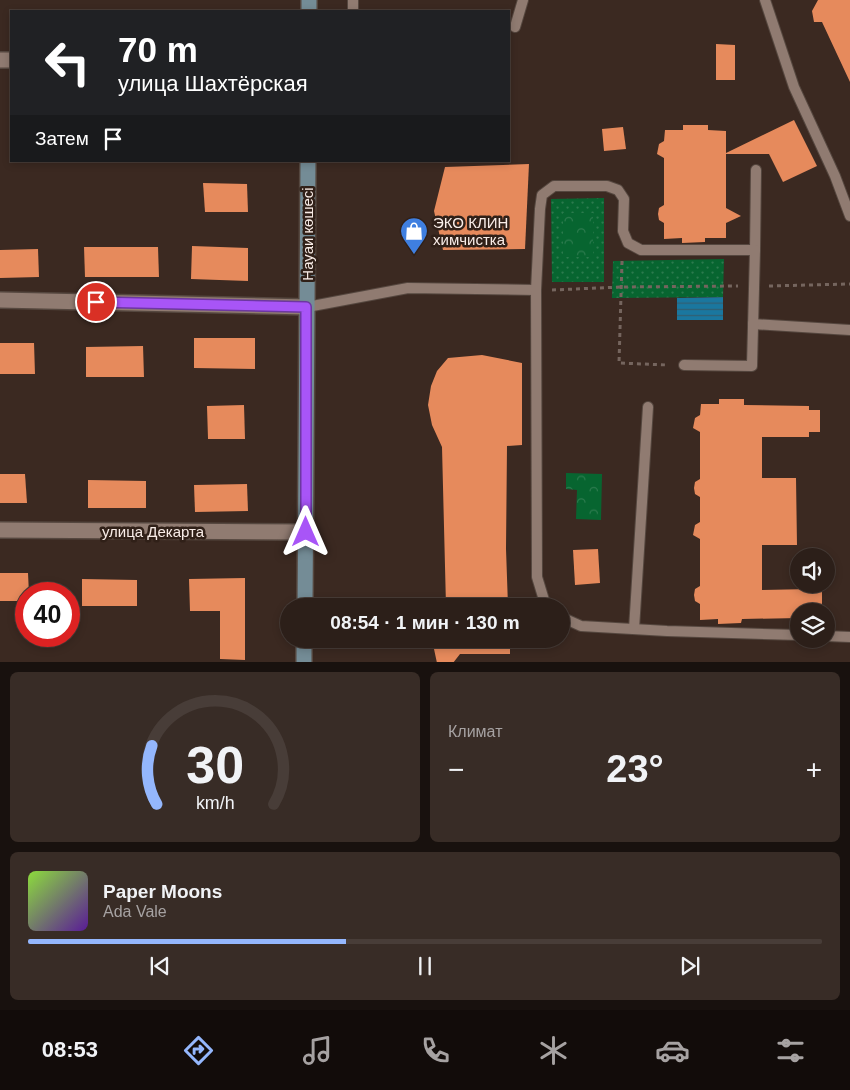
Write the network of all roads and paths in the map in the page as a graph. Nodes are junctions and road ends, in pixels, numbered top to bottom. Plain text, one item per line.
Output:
1 (524, 0) edge
2 (765, 0) edge
3 (515, 27) dead end
4 (308, 162) edge
5 (756, 170) dead end
6 (850, 216) edge
7 (755, 250) junction
8 (622, 261) dead end
9 (850, 284) edge
10 (754, 286) junction
11 (621, 287) junction
12 (536, 290) junction
13 (0, 300) edge
14 (306, 307) junction
15 (753, 324) junction
16 (850, 330) edge
17 (684, 365) joint
18 (648, 406) dead end
19 (0, 530) edge
20 (306, 532) junction
21 (305, 598) edge
22 (543, 598) edge
23 (570, 621) edge
24 (634, 629) junction
25 (790, 635) edge
26 (835, 636) edge
27 (850, 636) edge
28 (304, 648) edge
29 (304, 662) edge

1 - 3 lane
2 - 6 lane
4 - 14 street, Науаи көшесі
5 - 7 lane
7 - 10 lane
7 - 12 lane
8 - 11 path
9 - 10 path
10 - 11 path
10 - 15 lane
11 - 12 path
11 - 17 path
12 - 14 lane
12 - 22 lane
13 - 14 street
14 - 20 street, Науаи көшесі
15 - 16 lane
15 - 17 lane
18 - 24 lane
19 - 20 street, улица Декарта
20 - 21 street, Науаи көшесі
23 - 24 lane
24 - 25 lane
26 - 27 lane
28 - 29 street

